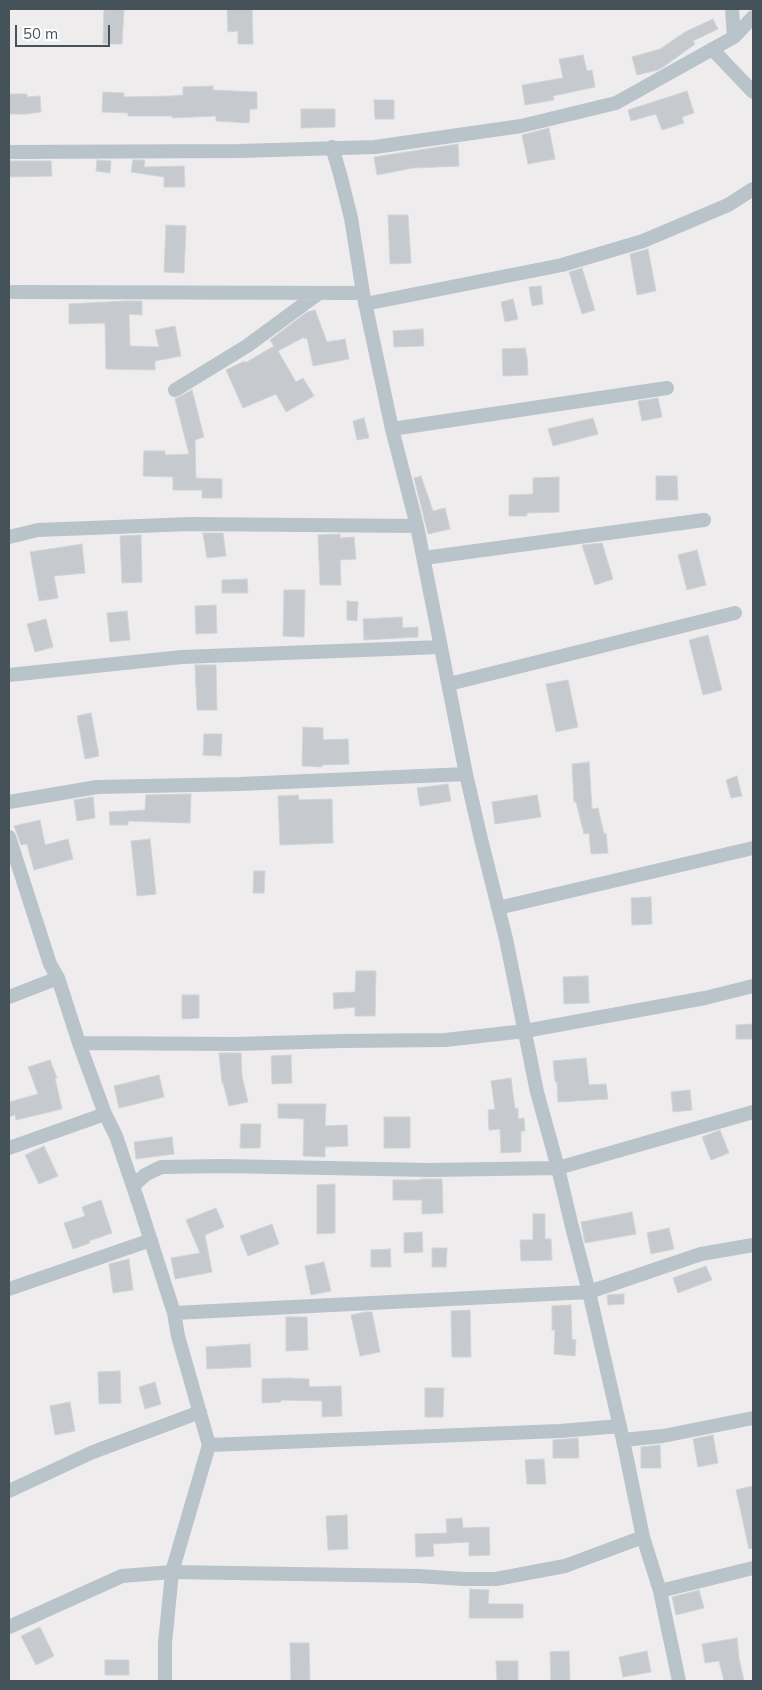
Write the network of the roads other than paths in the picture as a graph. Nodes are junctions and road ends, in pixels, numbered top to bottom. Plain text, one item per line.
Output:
1 (732, 9) edge
2 (753, 17) edge
3 (734, 37) junction
4 (712, 49) junction
5 (753, 92) edge
6 (332, 147) junction
7 (9, 152) edge
8 (753, 189) edge
9 (9, 292) edge
10 (319, 293) junction
11 (364, 298) junction
12 (667, 388) dead end
13 (174, 390) dead end
14 (392, 429) junction
15 (704, 520) dead end
16 (418, 526) junction
17 (9, 536) edge
18 (424, 558) junction
19 (735, 613) dead end
20 (441, 647) junction
21 (9, 675) edge
22 (449, 684) junction
23 (466, 774) junction
24 (9, 802) edge
25 (10, 846) edge
26 (753, 848) edge
27 (498, 908) junction
28 (58, 978) junction
29 (753, 986) edge
30 (9, 997) edge
31 (525, 1032) junction
32 (79, 1043) junction
33 (753, 1112) edge
34 (105, 1114) junction
35 (9, 1148) edge
36 (558, 1168) junction
37 (133, 1186) junction
38 (151, 1240) junction
39 (753, 1245) edge
40 (9, 1289) edge
41 (589, 1292) junction
42 (174, 1314) junction
43 (200, 1412) junction
44 (753, 1418) edge
45 (621, 1433) junction
46 (209, 1446) junction
47 (9, 1491) edge
48 (643, 1537) junction
49 (753, 1568) edge
50 (172, 1572) junction
51 (660, 1591) junction
52 (9, 1627) edge
53 (164, 1681) edge
54 (677, 1681) edge

1 - 3 street
2 - 3 street
3 - 4 street
4 - 5 street
4 - 6 street
6 - 7 street
6 - 11 street
8 - 11 street
9 - 10 street
10 - 11 street
10 - 13 street
11 - 14 street
12 - 14 street
14 - 16 street
15 - 18 street
16 - 17 street
16 - 18 street
18 - 20 street
19 - 22 street
20 - 21 street
20 - 22 street
22 - 23 street
23 - 24 street
23 - 27 street
25 - 28 street
26 - 27 street
27 - 31 street
28 - 30 street
28 - 32 street
29 - 31 street
31 - 32 street
31 - 36 street
32 - 34 street
33 - 36 street
34 - 35 street
34 - 37 street
36 - 37 street
36 - 41 street
37 - 38 street
38 - 40 street
38 - 42 street
39 - 41 street
41 - 42 street
41 - 45 street
42 - 43 street
43 - 46 street
43 - 47 street
44 - 45 street
45 - 46 street
45 - 48 street
46 - 50 street
48 - 50 street
48 - 51 street
49 - 51 street
50 - 52 street
50 - 53 street
51 - 54 street

